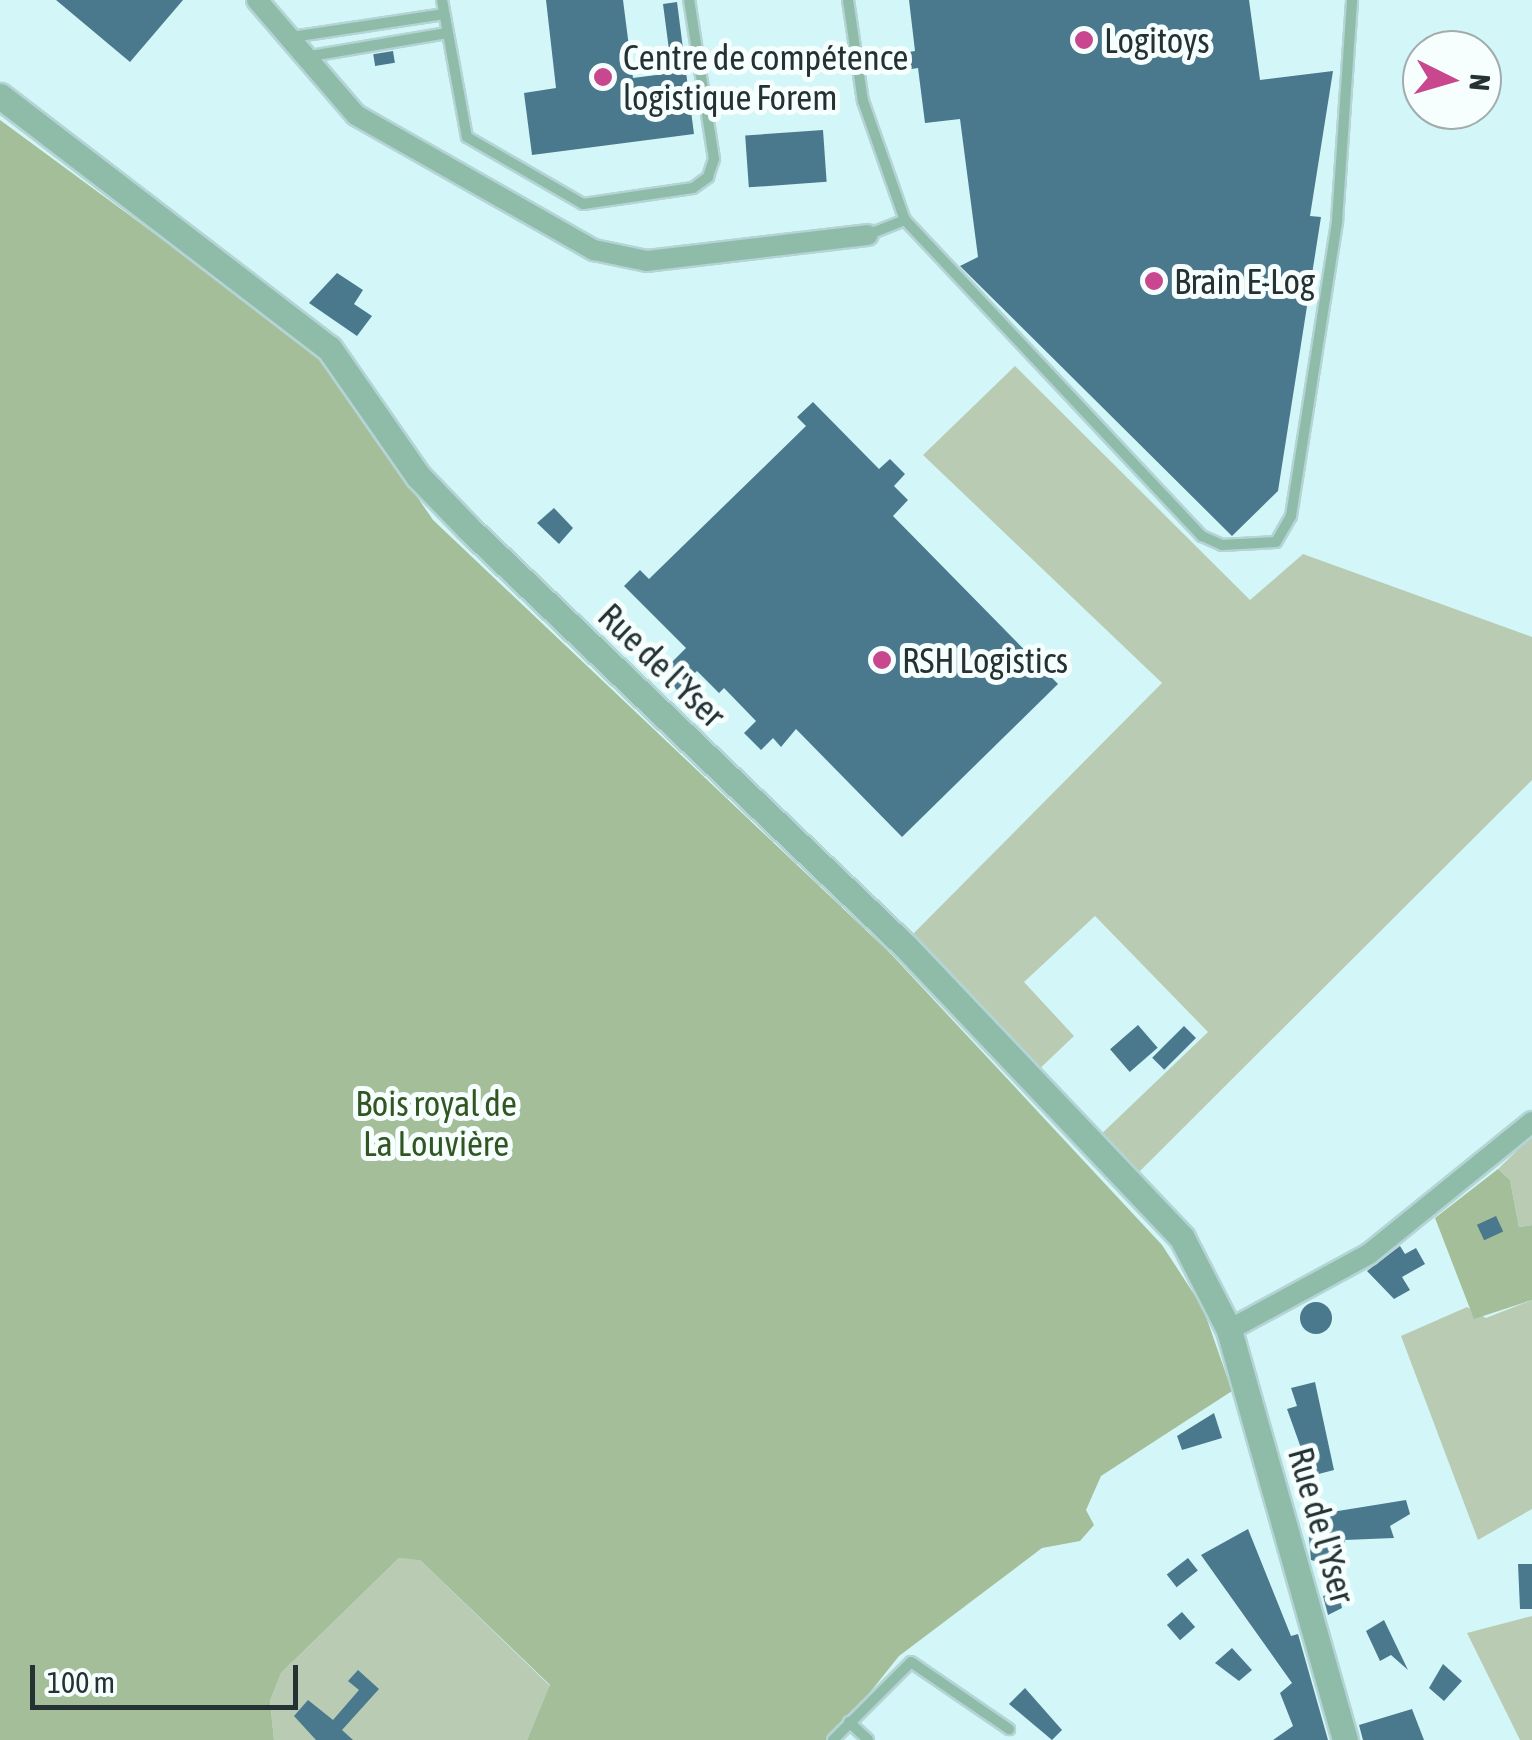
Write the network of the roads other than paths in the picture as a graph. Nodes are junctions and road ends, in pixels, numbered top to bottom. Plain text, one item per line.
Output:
1 (257, 0) edge
2 (442, 0) edge
3 (689, 0) edge
4 (848, 0) edge
5 (1352, 0) edge
6 (444, 14) junction
7 (447, 33) junction
8 (287, 38) junction
9 (303, 57) junction
10 (0, 96) edge
11 (905, 220) junction
12 (867, 235) joint
13 (1532, 1122) edge
14 (1230, 1330) junction
15 (849, 1722) junction
16 (1009, 1729) dead end
17 (833, 1740) edge
18 (868, 1740) edge
19 (1345, 1740) edge

1 - 8 street
2 - 6 lane
3 - 7 lane
4 - 11 lane
5 - 11 lane
6 - 7 lane
6 - 8 lane
7 - 9 lane
8 - 9 street
9 - 12 street
10 - 14 street, Rue de l'Yser
11 - 12 lane
13 - 14 street
14 - 19 street, Rue de l'Yser
15 - 16 lane
15 - 17 lane
15 - 18 lane

